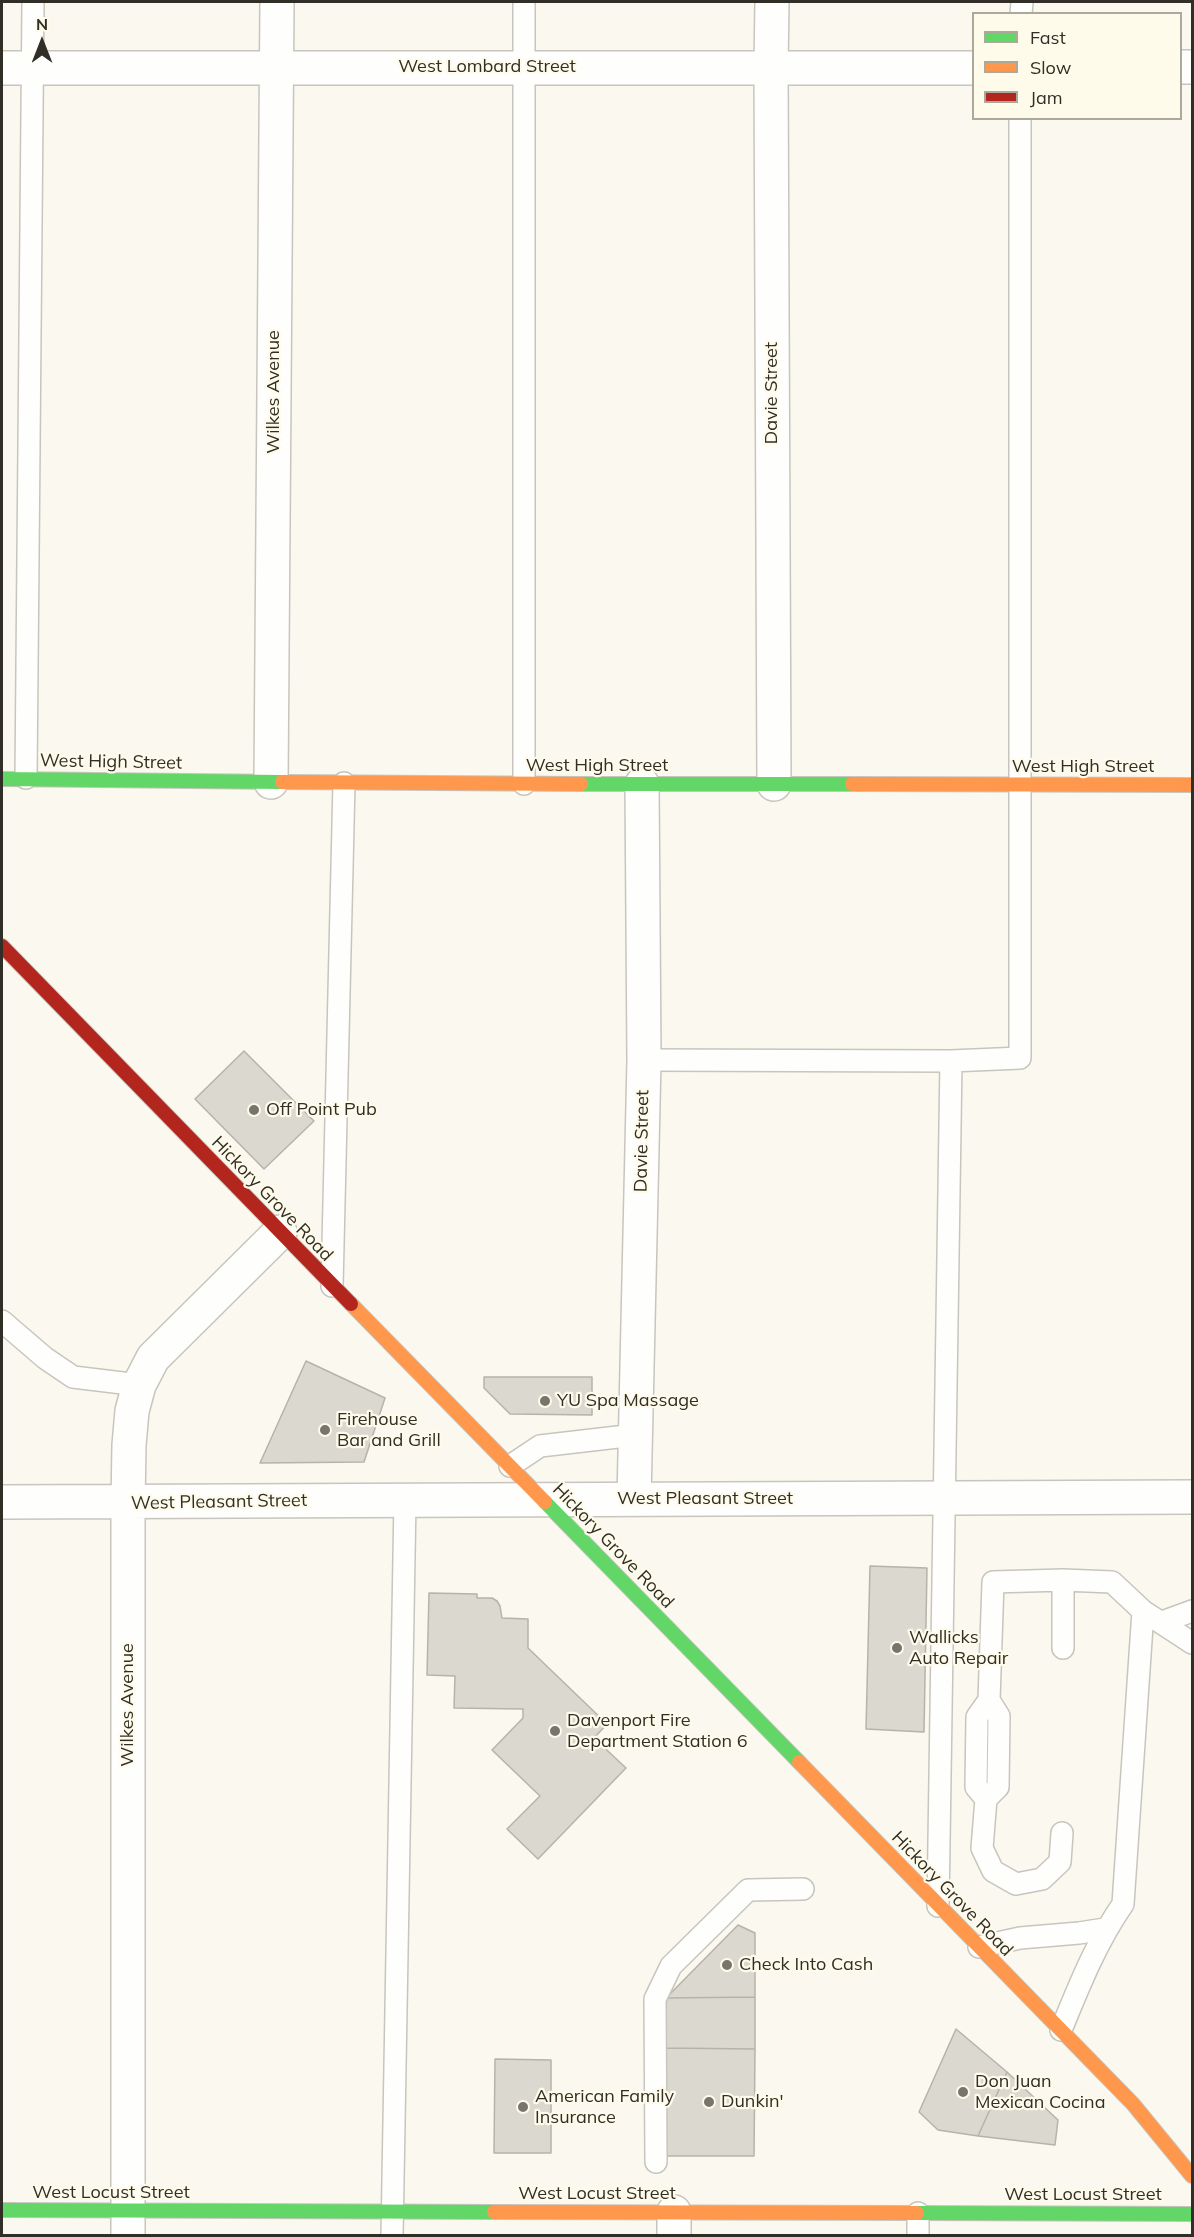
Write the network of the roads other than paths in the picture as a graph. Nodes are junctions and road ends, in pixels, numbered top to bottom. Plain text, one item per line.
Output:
1 (33, 2) edge
2 (277, 2) edge
3 (524, 2) edge
4 (772, 2) edge
5 (523, 67) junction
6 (771, 67) junction
7 (16, 68) edge
8 (276, 68) junction
9 (972, 68) edge
10 (1020, 120) edge
11 (26, 778) junction
12 (2, 780) edge
13 (271, 782) junction
14 (344, 783) junction
15 (524, 784) junction
16 (642, 784) junction
17 (774, 784) junction
18 (1019, 785) junction
19 (1192, 785) edge
20 (2, 946) edge
21 (644, 1060) junction
22 (951, 1061) junction
23 (280, 1232) junction
24 (332, 1286) junction
25 (2, 1321) edge
26 (139, 1385) junction
27 (635, 1435) junction
28 (510, 1466) junction
29 (1192, 1497) edge
30 (634, 1498) junction
31 (945, 1498) junction
32 (405, 1500) junction
33 (543, 1500) junction
34 (2, 1502) edge
35 (128, 1503) junction
36 (1063, 1580) junction
37 (1143, 1611) junction
38 (1192, 1611) edge
39 (1162, 1622) junction
40 (1192, 1643) edge
41 (1063, 1648) dead end
42 (1062, 1833) dead end
43 (803, 1888) dead end
44 (938, 1906) junction
45 (1105, 1929) junction
46 (979, 1947) junction
47 (1061, 2030) junction
48 (656, 2162) dead end
49 (1192, 2176) edge
50 (2, 2210) edge
51 (393, 2212) junction
52 (918, 2213) junction
53 (1192, 2214) edge
54 (128, 2223) edge
55 (674, 2224) edge
56 (393, 2235) edge
57 (918, 2235) edge

1 - 7 lane
2 - 8 street, Wilkes Avenue
3 - 5 lane
4 - 6 street, Davie Street
5 - 6 street, West Lombard Street
5 - 8 street, West Lombard Street
5 - 15 lane
6 - 9 street, West Lombard Street
6 - 17 street, Davie Street
7 - 8 street, West Lombard Street
7 - 11 lane
8 - 13 street, Wilkes Avenue
10 - 18 lane
11 - 12 main road, West High Street
11 - 13 main road, West High Street
13 - 14 main road, West High Street
14 - 15 main road, West High Street
14 - 24 lane
15 - 16 main road, West High Street
16 - 17 main road, West High Street
16 - 21 street, Davie Street
17 - 18 main road, West High Street
18 - 19 main road, West High Street
18 - 22 lane
20 - 23 main road, Hickory Grove Road
21 - 22 lane
21 - 27 street, Davie Street
22 - 31 lane
23 - 24 main road, Hickory Grove Road
23 - 26 street, Wilkes Avenue
24 - 28 main road, Hickory Grove Road
25 - 26 lane
26 - 35 street, Wilkes Avenue
27 - 28 lane
27 - 30 street, Davie Street
28 - 33 main road, Hickory Grove Road
29 - 31 street, West Pleasant Street
30 - 31 street, West Pleasant Street
30 - 33 street, West Pleasant Street
31 - 44 lane
32 - 33 street, West Pleasant Street
32 - 35 street, West Pleasant Street
32 - 51 lane
33 - 44 main road, Hickory Grove Road
34 - 35 street, West Pleasant Street
35 - 54 street, Wilkes Avenue
36 - 37 lane
36 - 41 lane
36 - 42 lane
37 - 39 lane
37 - 45 lane
38 - 39 lane
39 - 40 lane
43 - 48 lane
44 - 46 main road, Hickory Grove Road
45 - 46 lane
45 - 47 lane
46 - 47 main road, Hickory Grove Road
47 - 49 main road, Hickory Grove Road
50 - 54 main road, West Locust Street
51 - 54 main road, West Locust Street
51 - 55 main road, West Locust Street
51 - 56 lane
52 - 53 main road, West Locust Street
52 - 55 main road, West Locust Street
52 - 57 lane

